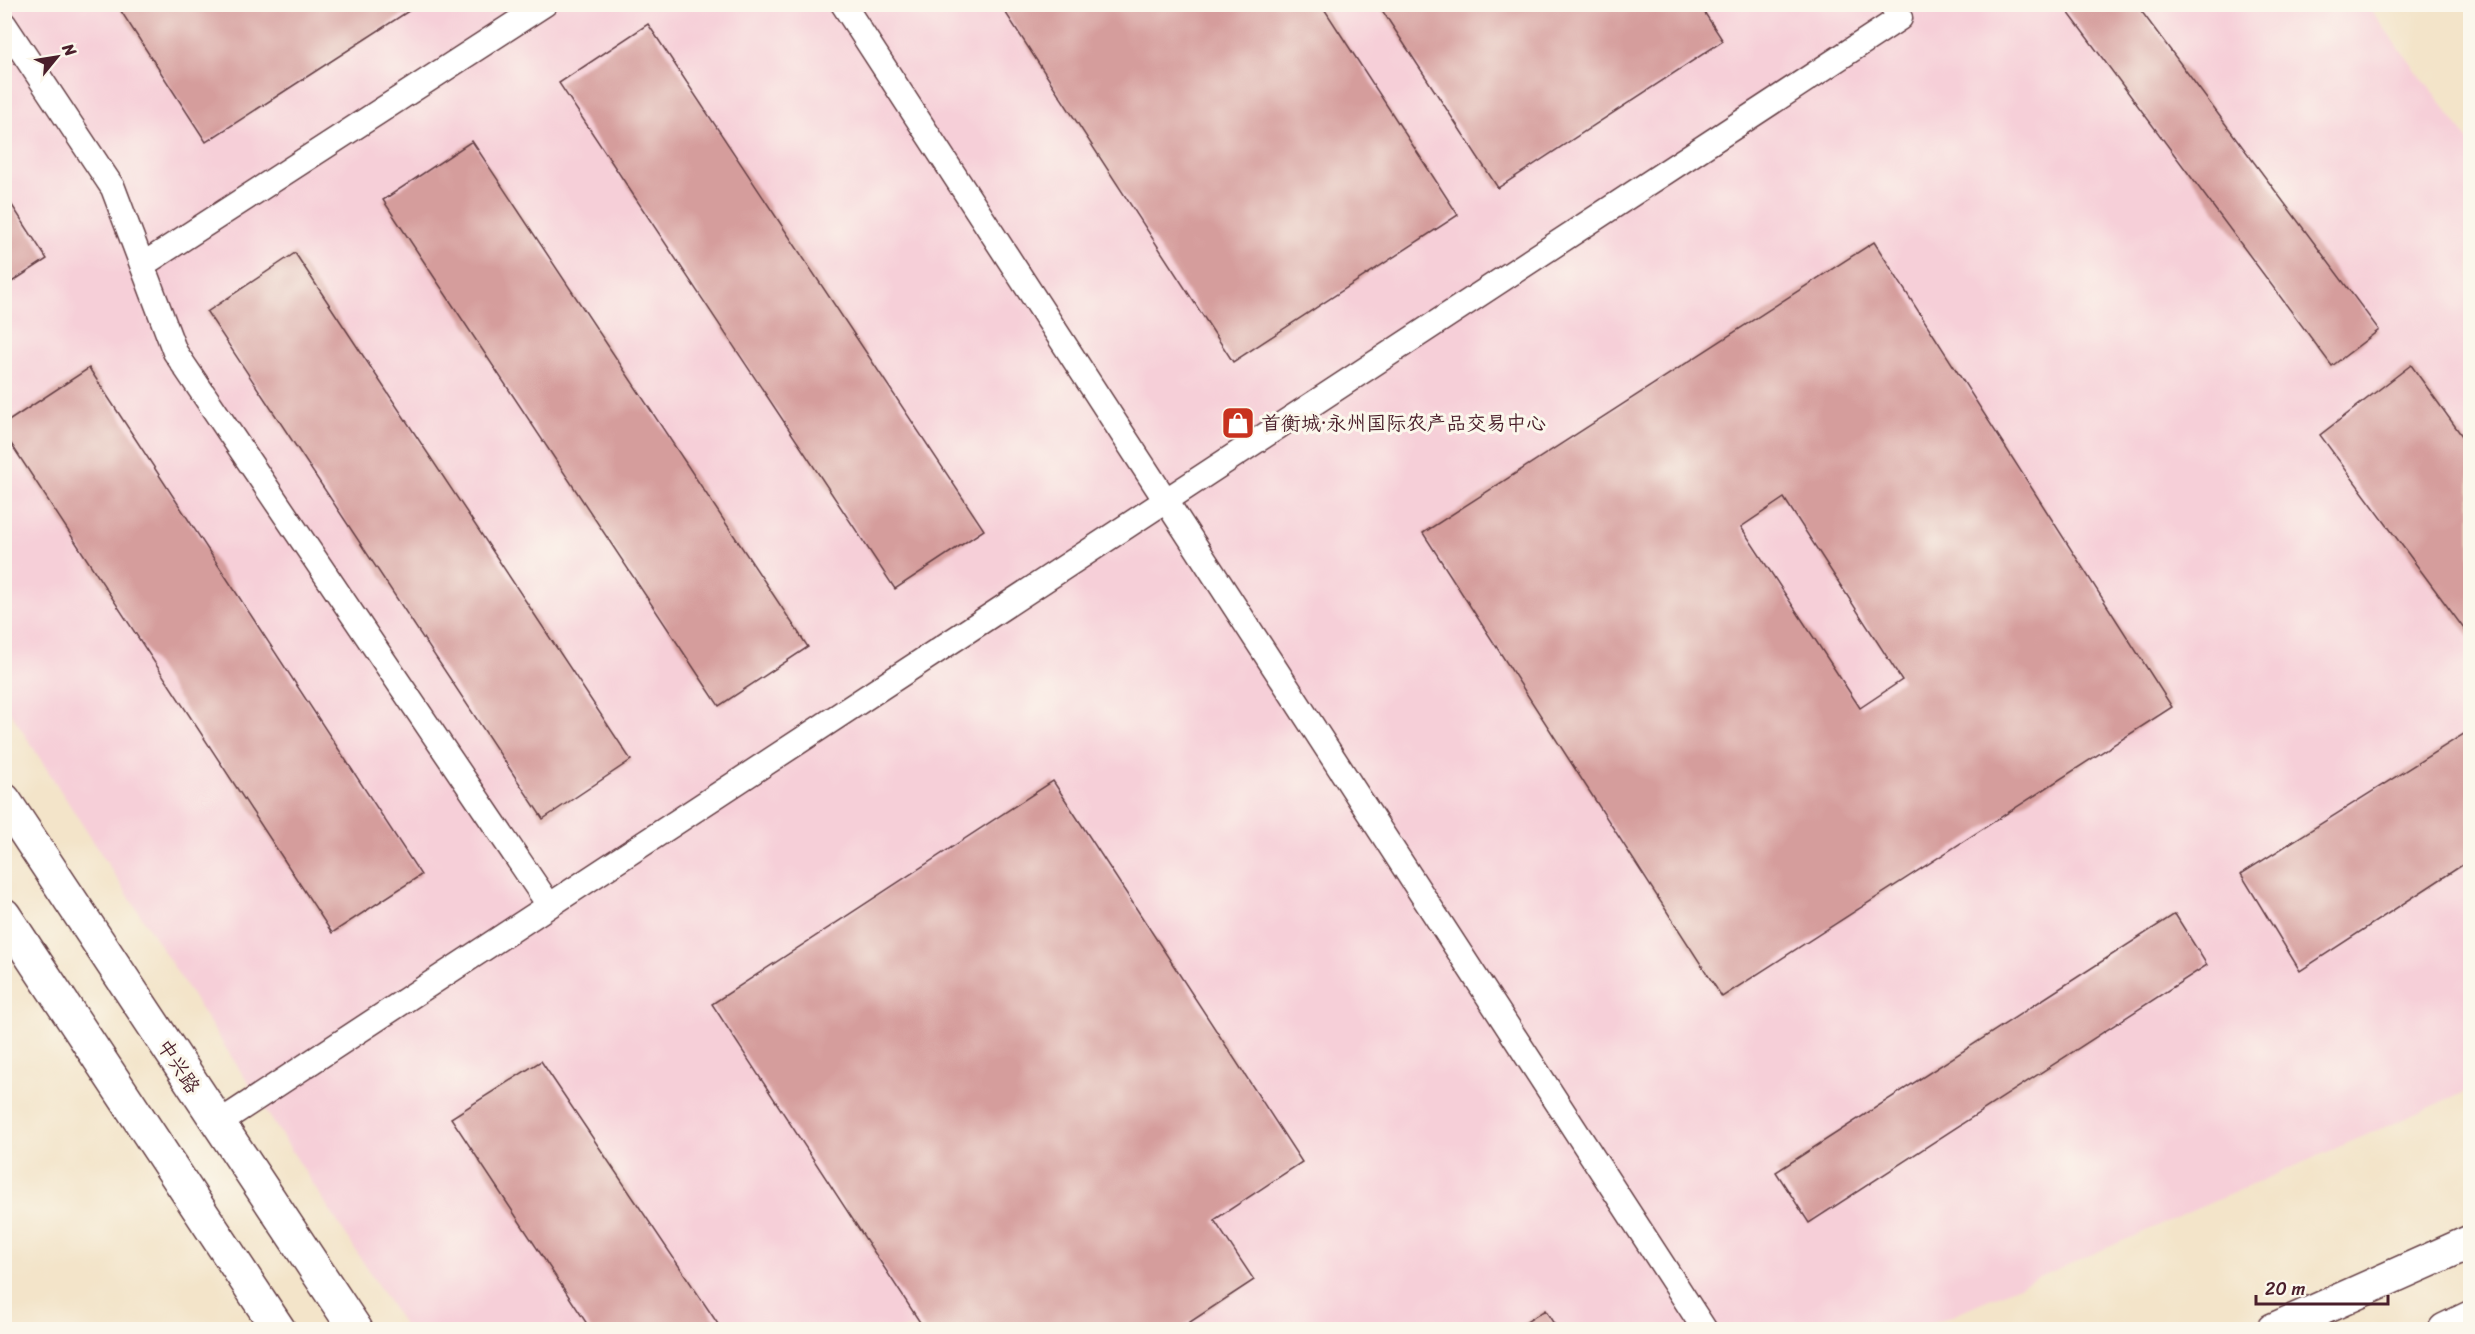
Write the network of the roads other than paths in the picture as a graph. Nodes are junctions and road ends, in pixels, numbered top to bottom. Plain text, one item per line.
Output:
1 (545, 4) edge
2 (843, 4) edge
3 (1891, 4) edge
4 (4, 24) edge
5 (144, 264) junction
6 (1165, 498) junction
7 (4, 800) edge
8 (549, 905) junction
9 (4, 915) edge
10 (217, 1124) junction
11 (2470, 1242) edge
12 (2470, 1318) edge
13 (279, 1329) edge
14 (356, 1329) edge
15 (1705, 1329) edge
16 (2273, 1329) edge
17 (2445, 1329) edge

1 - 5 lane
2 - 6 lane
3 - 6 lane
4 - 5 lane
5 - 8 lane
6 - 8 lane
6 - 15 lane
7 - 10 street, 中兴路
8 - 10 lane
9 - 13 street
10 - 14 street, 中兴路
11 - 16 street
12 - 17 street

